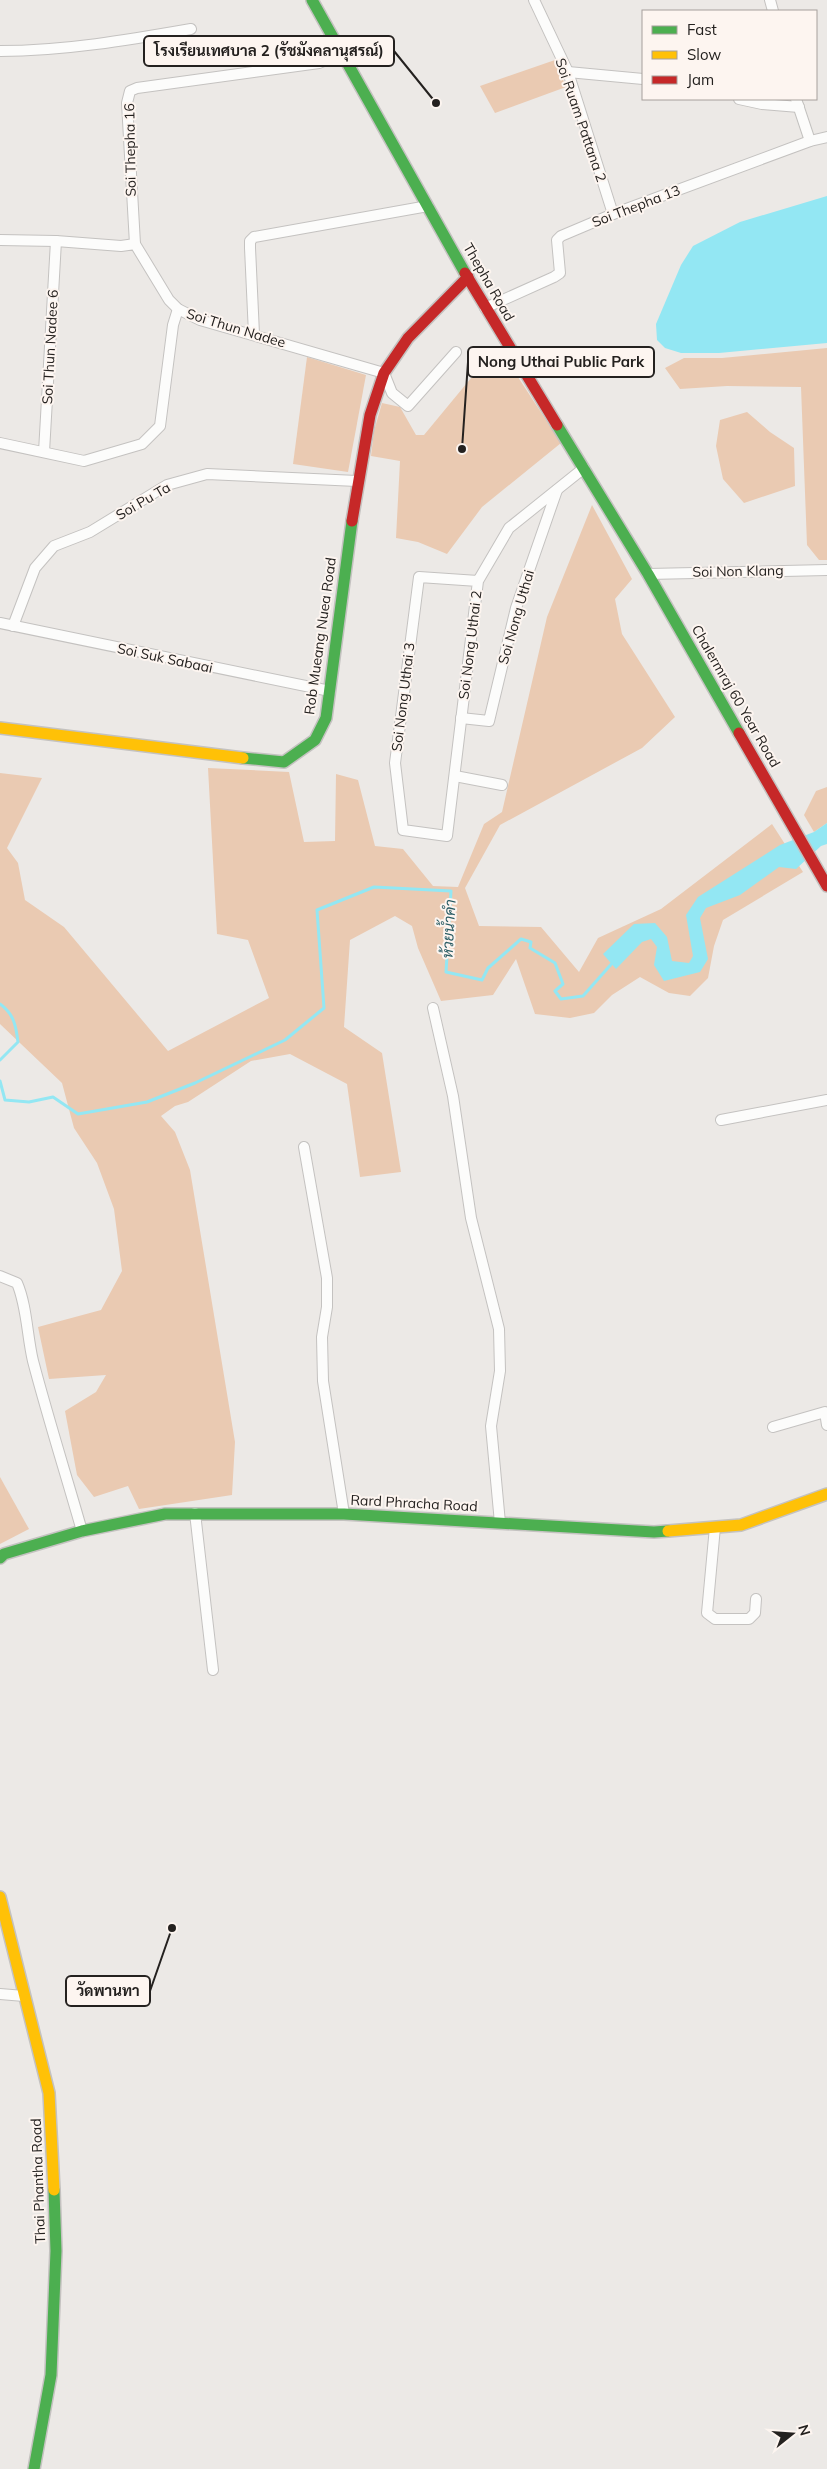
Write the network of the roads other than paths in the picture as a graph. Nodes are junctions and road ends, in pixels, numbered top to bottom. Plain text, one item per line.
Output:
1 (312, 0) edge
2 (534, 0) edge
3 (191, 29) dead end
4 (0, 51) edge
5 (341, 54) junction
6 (568, 72) junction
7 (642, 79) edge
8 (744, 100) edge
9 (798, 103) edge
10 (827, 136) edge
11 (810, 141) junction
12 (428, 206) junction
13 (613, 214) junction
14 (0, 240) edge
15 (56, 241) junction
16 (135, 244) junction
17 (468, 277) junction
18 (486, 308) junction
19 (178, 309) junction
20 (254, 334) junction
21 (456, 352) dead end
22 (384, 374) junction
23 (0, 443) edge
24 (44, 452) junction
25 (584, 468) junction
26 (357, 481) junction
27 (558, 489) junction
28 (827, 570) edge
29 (648, 574) junction
30 (478, 581) junction
31 (0, 623) edge
32 (13, 626) junction
33 (330, 691) junction
34 (461, 718) junction
35 (0, 728) edge
36 (455, 776) junction
37 (502, 785) dead end
38 (447, 836) joint
39 (827, 886) edge
40 (433, 1008) dead end
41 (827, 1100) edge
42 (721, 1120) dead end
43 (304, 1147) dead end
44 (0, 1276) edge
45 (827, 1426) edge
46 (773, 1427) dead end
47 (827, 1494) edge
48 (194, 1513) junction
49 (344, 1514) junction
50 (500, 1523) junction
51 (715, 1526) junction
52 (82, 1531) junction
53 (0, 1558) edge
54 (756, 1599) dead end
55 (213, 1670) dead end
56 (0, 1897) edge
57 (0, 1994) edge
58 (24, 1996) junction
59 (34, 2469) edge

1 - 5 street, Thepha Road
2 - 6 street, Soi Ruam Pattana 2
3 - 4 street
5 - 12 street, Thepha Road
5 - 16 street, Soi Thepha 16
6 - 7 street
6 - 13 street, Soi Ruam Pattana 2
8 - 9 street
9 - 11 street
10 - 11 street, Soi Thepha 13
11 - 13 street, Soi Thepha 13
12 - 17 street, Thepha Road
12 - 20 street
13 - 18 street, Soi Thepha 13
14 - 15 street
15 - 16 street
15 - 24 street, Soi Thun Nadee 6
16 - 19 street, Soi Thun Nadee
17 - 18 street, Thepha Road
17 - 22 street, Rob Mueang Nuea Road
18 - 25 street, Thepha Road
19 - 20 street, Soi Thun Nadee
19 - 24 street
20 - 22 street, Soi Thun Nadee
21 - 22 street
22 - 26 street, Rob Mueang Nuea Road
23 - 24 street
25 - 27 street, Soi Nong Uthai 2
25 - 29 street, Thepha Road
26 - 32 street, Soi Pu Ta
26 - 33 street, Rob Mueang Nuea Road
27 - 30 street, Soi Nong Uthai 2
27 - 34 street, Soi Nong Uthai
28 - 29 street, Soi Non Klang
29 - 39 street, Chalermraj 60 Year Road
30 - 34 street, Soi Nong Uthai 2
30 - 38 street, Soi Nong Uthai 3
31 - 32 street, Soi Suk Sabaai
32 - 33 street, Soi Suk Sabaai
33 - 35 street, Rob Mueang Nuea Road
34 - 36 street, Soi Nong Uthai 2
36 - 37 street
36 - 38 street, Soi Nong Uthai 2
40 - 50 street
41 - 42 street
43 - 49 street
44 - 52 street
45 - 46 street
47 - 51 street, Rard Phracha Road
48 - 49 street, Rard Phracha Road
48 - 52 street, Rard Phracha Road
48 - 55 street
49 - 50 street, Rard Phracha Road
50 - 51 street, Rard Phracha Road
51 - 54 street
52 - 53 street, Rard Phracha Road
56 - 58 street, Thai Phantha Road
57 - 58 street
58 - 59 street, Thai Phantha Road

